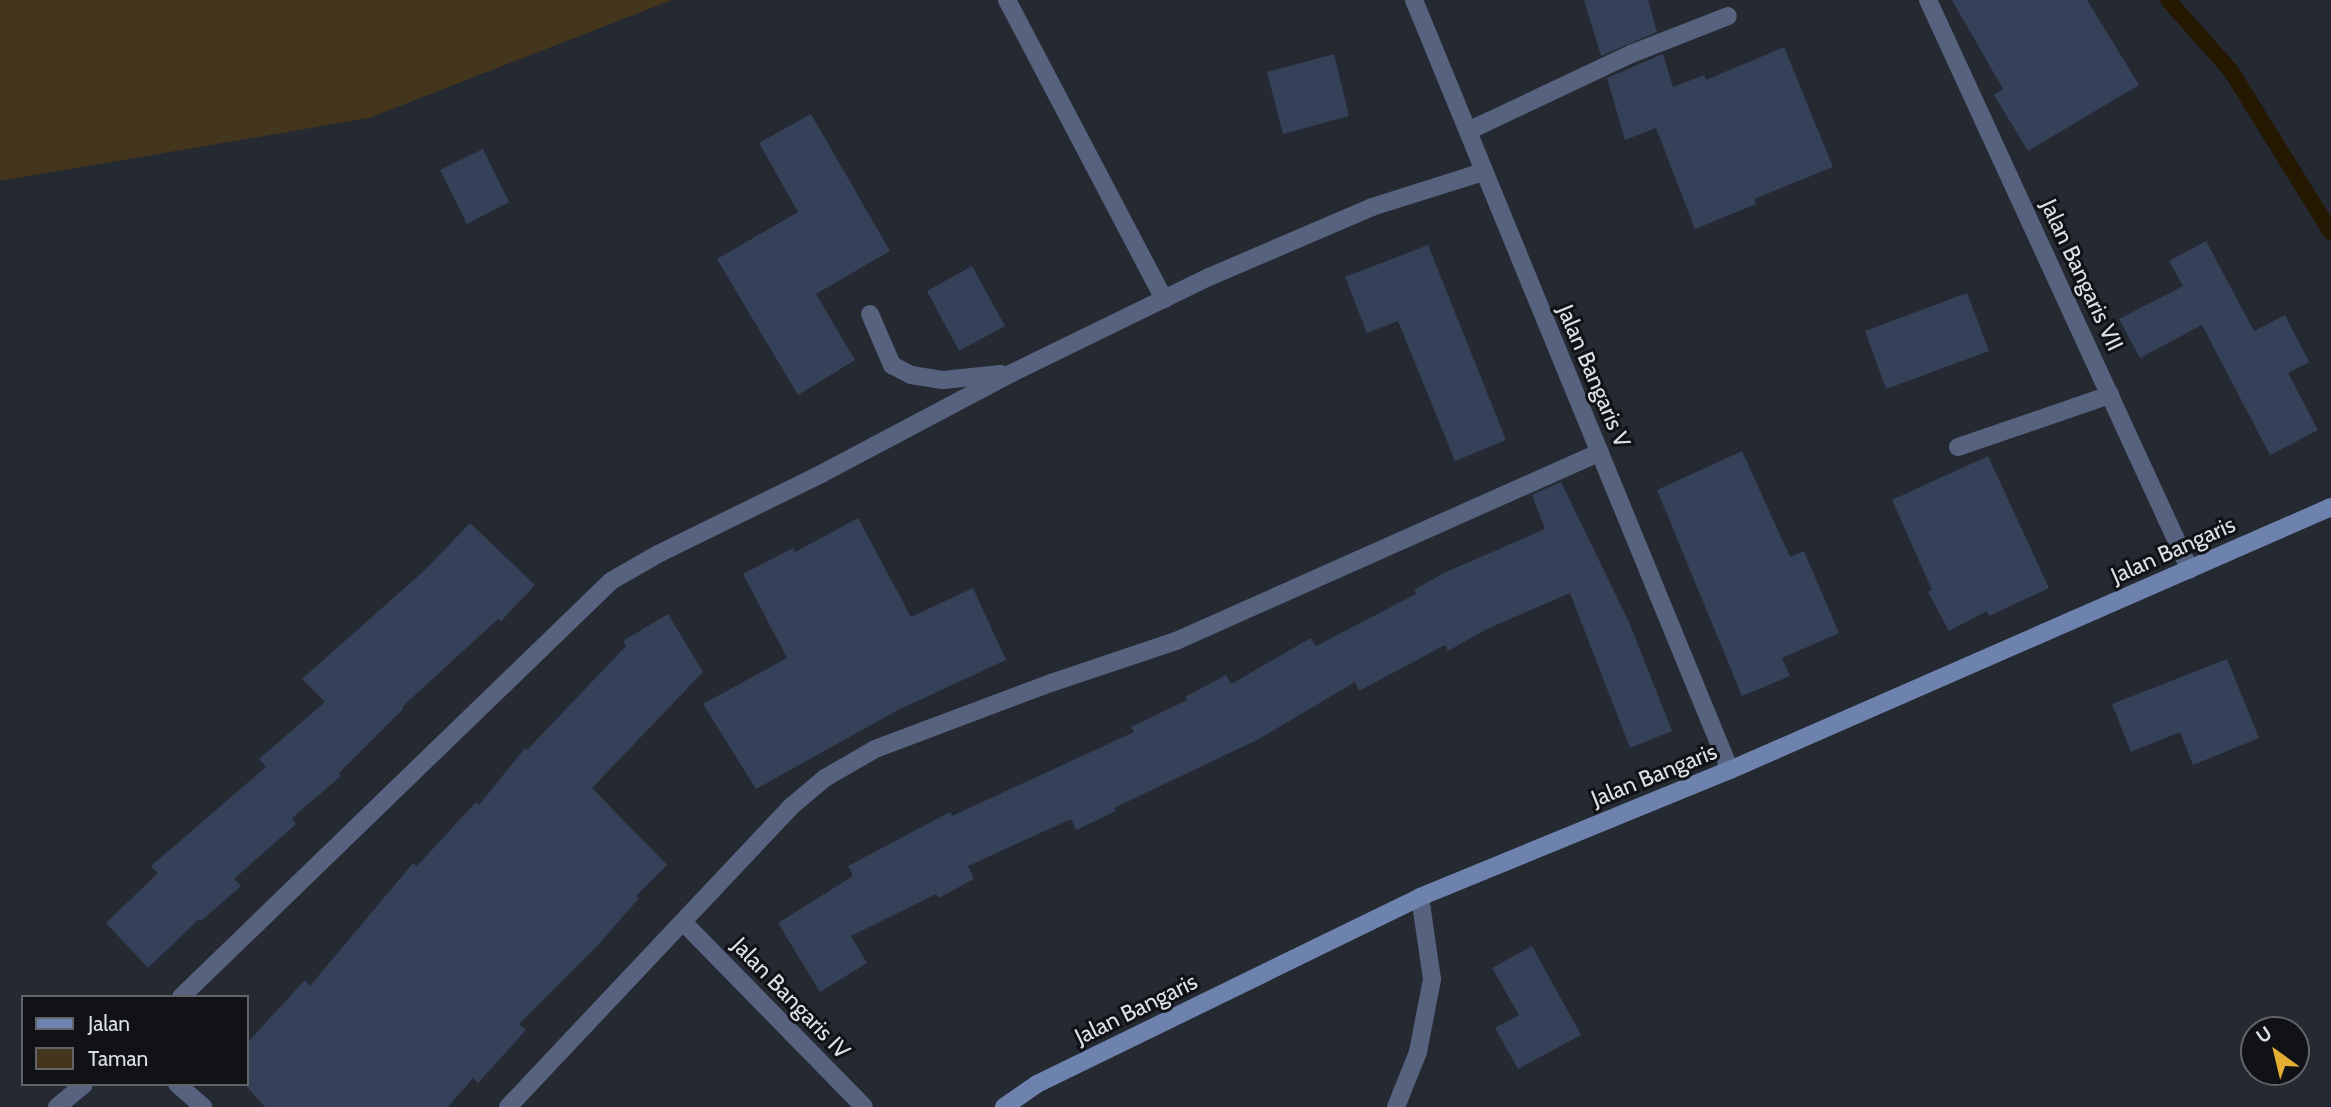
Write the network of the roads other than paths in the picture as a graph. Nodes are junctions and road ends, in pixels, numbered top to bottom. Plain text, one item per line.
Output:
1 (1007, 0) edge
2 (1414, 0) edge
3 (1928, 0) edge
4 (1728, 16) dead end
5 (1468, 131) junction
6 (1483, 172) junction
7 (1164, 299) junction
8 (870, 314) dead end
9 (1012, 373) junction
10 (2110, 395) junction
11 (1958, 447) dead end
12 (1600, 452) junction
13 (2331, 507) edge
14 (2190, 570) junction
15 (1730, 770) junction
16 (1420, 897) junction
17 (684, 923) junction
18 (183, 995) edge
19 (82, 1086) edge
20 (179, 1086) edge
21 (57, 1107) edge
22 (203, 1107) edge
23 (508, 1107) edge
24 (864, 1107) edge
25 (1004, 1107) edge
26 (1395, 1107) edge

1 - 7 street
2 - 5 street, Jalan Bangaris V
3 - 10 street, Jalan Bangaris VII
4 - 5 street
5 - 6 street, Jalan Bangaris V
6 - 7 street
6 - 12 street, Jalan Bangaris V
7 - 9 street
8 - 9 street
9 - 18 street
10 - 11 street
10 - 14 street, Jalan Bangaris VII
12 - 15 street, Jalan Bangaris V
12 - 17 street
13 - 14 street, Jalan Bangaris
14 - 15 street, Jalan Bangaris
15 - 16 street, Jalan Bangaris
16 - 25 street, Jalan Bangaris
16 - 26 street
17 - 23 street
17 - 24 street, Jalan Bangaris IV
19 - 21 street
20 - 22 street

